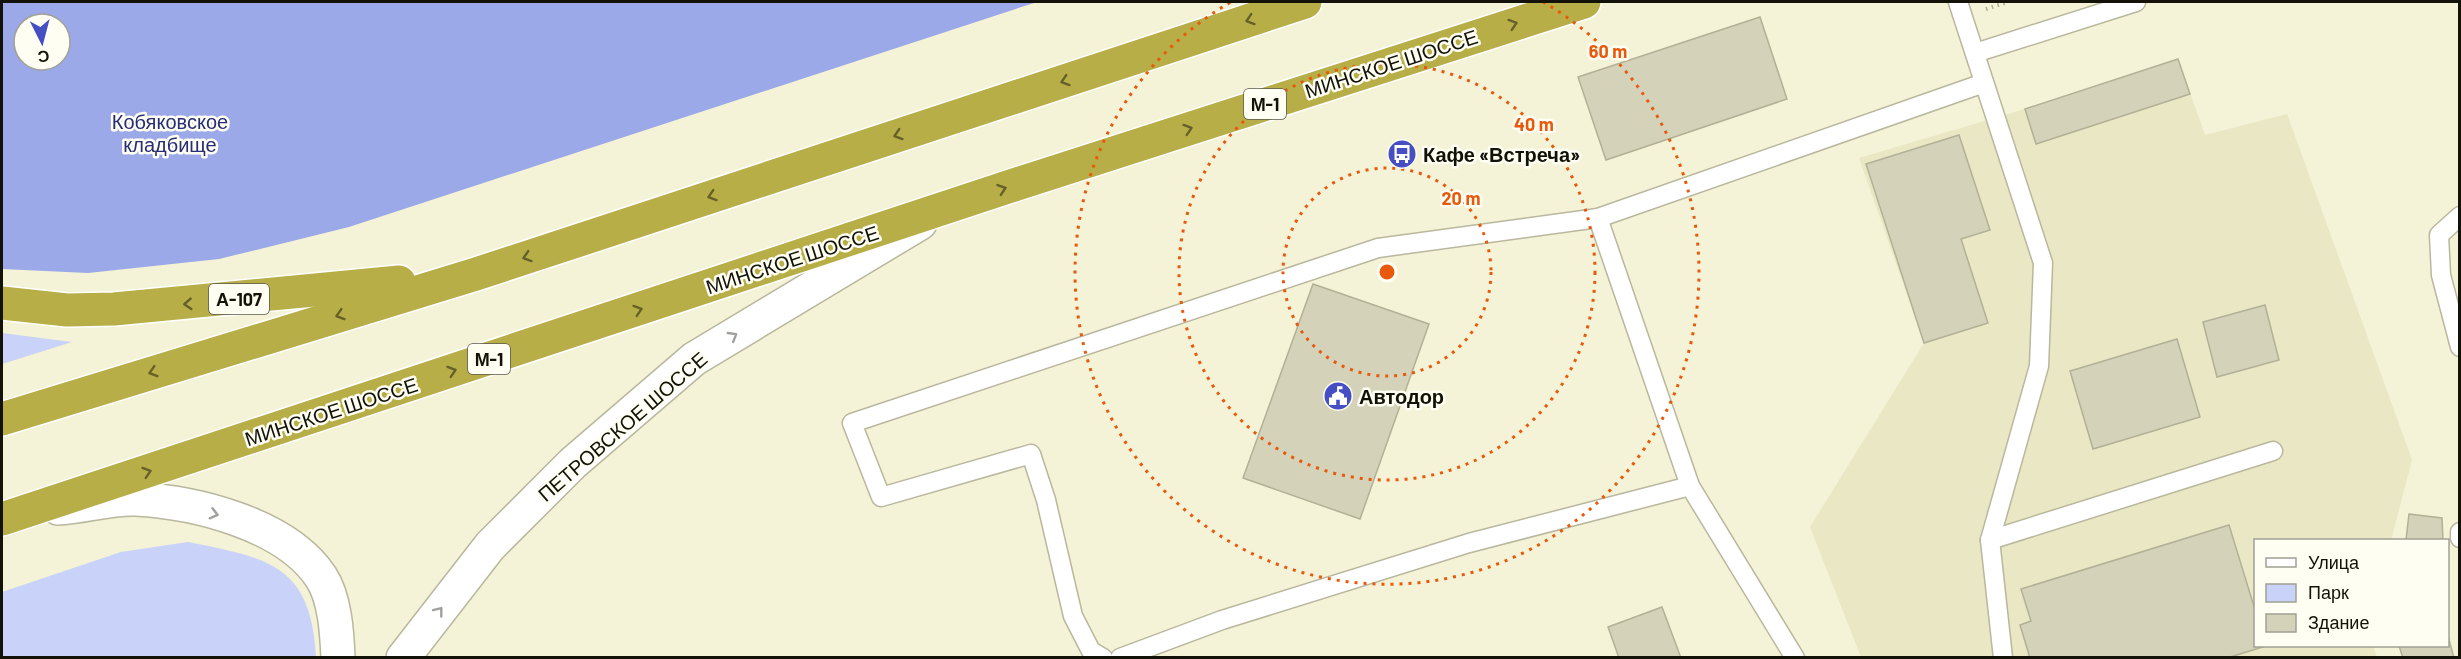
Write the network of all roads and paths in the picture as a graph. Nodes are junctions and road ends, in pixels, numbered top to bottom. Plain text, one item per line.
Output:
1 (1305, 2) edge
2 (1584, 2) edge
3 (1958, 2) edge
4 (2136, 2) edge
5 (1975, 53) junction
6 (1984, 83) junction
7 (947, 207) junction
8 (2460, 216) edge
9 (1598, 218) junction
10 (476, 274) junction
11 (2, 303) edge
12 (2460, 347) edge
13 (2, 419) edge
14 (2273, 451) dead end
15 (1690, 486) junction
16 (17, 514) edge
17 (2460, 532) edge
18 (2460, 538) edge
19 (1990, 540) junction
20 (338, 657) edge
21 (403, 657) edge
22 (1103, 657) edge
23 (1120, 657) edge
24 (1795, 657) edge
25 (2003, 657) edge

1 -> 10 highway
7 -> 2 highway, МИНСКОЕ ШОССЕ / М-1
3 - 5 lane
4 - 5 lane
5 - 6 lane
6 - 9 lane
6 - 19 lane
16 -> 7 highway, МИНСКОЕ ШОССЕ / М-1
21 -> 7 main road, ПЕТРОВСКОЕ ШОССЕ
8 - 12 lane
9 - 15 lane
9 - 22 lane
10 -> 11 highway, А-107
10 -> 13 highway
14 - 19 lane
15 - 23 lane
15 - 24 lane
16 -> 20 main road
17 - 18 lane
19 - 25 lane

